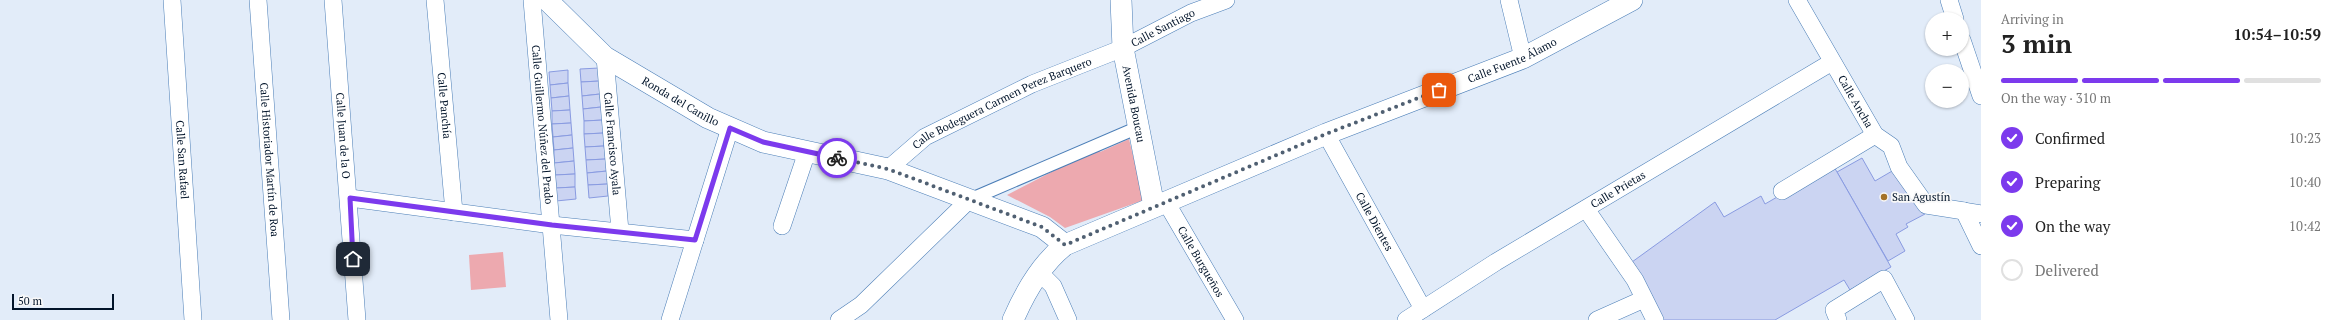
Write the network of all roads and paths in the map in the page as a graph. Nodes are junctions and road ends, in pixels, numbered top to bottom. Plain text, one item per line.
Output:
1 (172, 0) edge
2 (258, 0) edge
3 (333, 0) edge
4 (435, 0) edge
5 (532, 0) edge
6 (547, 0) edge
7 (1121, 0) edge
8 (1226, 0) edge
9 (1509, 0) edge
10 (1797, 0) edge
11 (1949, 0) edge
12 (1627, 1) edge
13 (1953, 12) edge
14 (1123, 48) junction
15 (1967, 56) edge
16 (606, 57) junction
17 (1523, 58) junction
18 (1832, 62) junction
19 (1981, 96) edge
20 (1139, 127) junction
21 (730, 128) junction
22 (1326, 134) junction
23 (1875, 135) junction
24 (807, 152) junction
25 (888, 169) junction
26 (1782, 191) dead end
27 (350, 198) junction
28 (969, 200) junction
29 (1160, 204) junction
30 (1586, 209) junction
31 (1964, 211) junction
32 (454, 212) junction
33 (1981, 214) edge
34 (552, 225) junction
35 (782, 226) dead end
36 (620, 231) junction
37 (695, 240) junction
38 (1065, 245) junction
39 (1981, 246) edge
40 (1039, 272) junction
41 (1644, 299) junction
42 (1423, 309) junction
43 (193, 320) edge
44 (281, 320) edge
45 (357, 320) edge
46 (559, 320) edge
47 (670, 320) edge
48 (839, 320) edge
49 (1014, 320) edge
50 (1068, 320) edge
51 (1235, 320) edge
52 (1406, 320) edge
53 (1597, 320) edge
54 (1656, 320) edge
55 (1838, 320) edge
56 (1906, 320) edge

1 - 43 street, Calle San Rafael
2 - 44 street, Calle Historiador Martín de Roa
3 - 27 street, Calle Juan de la O
4 - 32 street, Calle Panchía
5 - 34 street, Calle Guillermo Núñez del Prado
6 - 16 street, Ronda del Canillo
7 - 14 street, Avenida Boucau
8 - 14 street, Calle Santiago
9 - 17 street
10 - 18 street, Calle Ancha
11 - 13 street
12 - 17 street, Calle Fuente Álamo
14 - 20 street, Avenida Boucau
14 - 25 street, Calle Bodeguera Carmen Perez Barquero
15 - 19 street
16 - 21 street, Ronda del Canillo
16 - 36 street, Calle Francisco Ayala
17 - 22 street, Calle Fuente Álamo
18 - 23 street, Calle Ancha
18 - 30 street, Calle Prietas
20 - 28 street
20 - 29 street, Avenida Boucau
21 - 24 street, Ronda del Canillo
21 - 37 street
22 - 29 street, Calle Fuente Álamo
22 - 42 street, Calle Dientes
23 - 26 street
23 - 31 street, Calle Ancha
24 - 25 street, Ronda del Canillo
24 - 35 street
25 - 28 street, Ronda del Canillo
27 - 32 street
27 - 45 street, Calle Juan de la O
28 - 38 street, Ronda del Canillo
28 - 48 street
29 - 38 street, Calle Fuente Álamo
29 - 51 street, Calle Burgueños
30 - 41 street
30 - 42 street, Calle Prietas
31 - 33 street, Calle Ancha
31 - 39 street
32 - 34 street
34 - 36 street
34 - 46 street, Calle Guillermo Núñez del Prado
36 - 37 street
37 - 47 street
38 - 40 street, Calle Fuente Álamo
40 - 49 street, Calle Fuente Álamo
40 - 50 street
41 - 53 street
41 - 54 street
42 - 52 street, Calle Prietas
55 - 56 street

